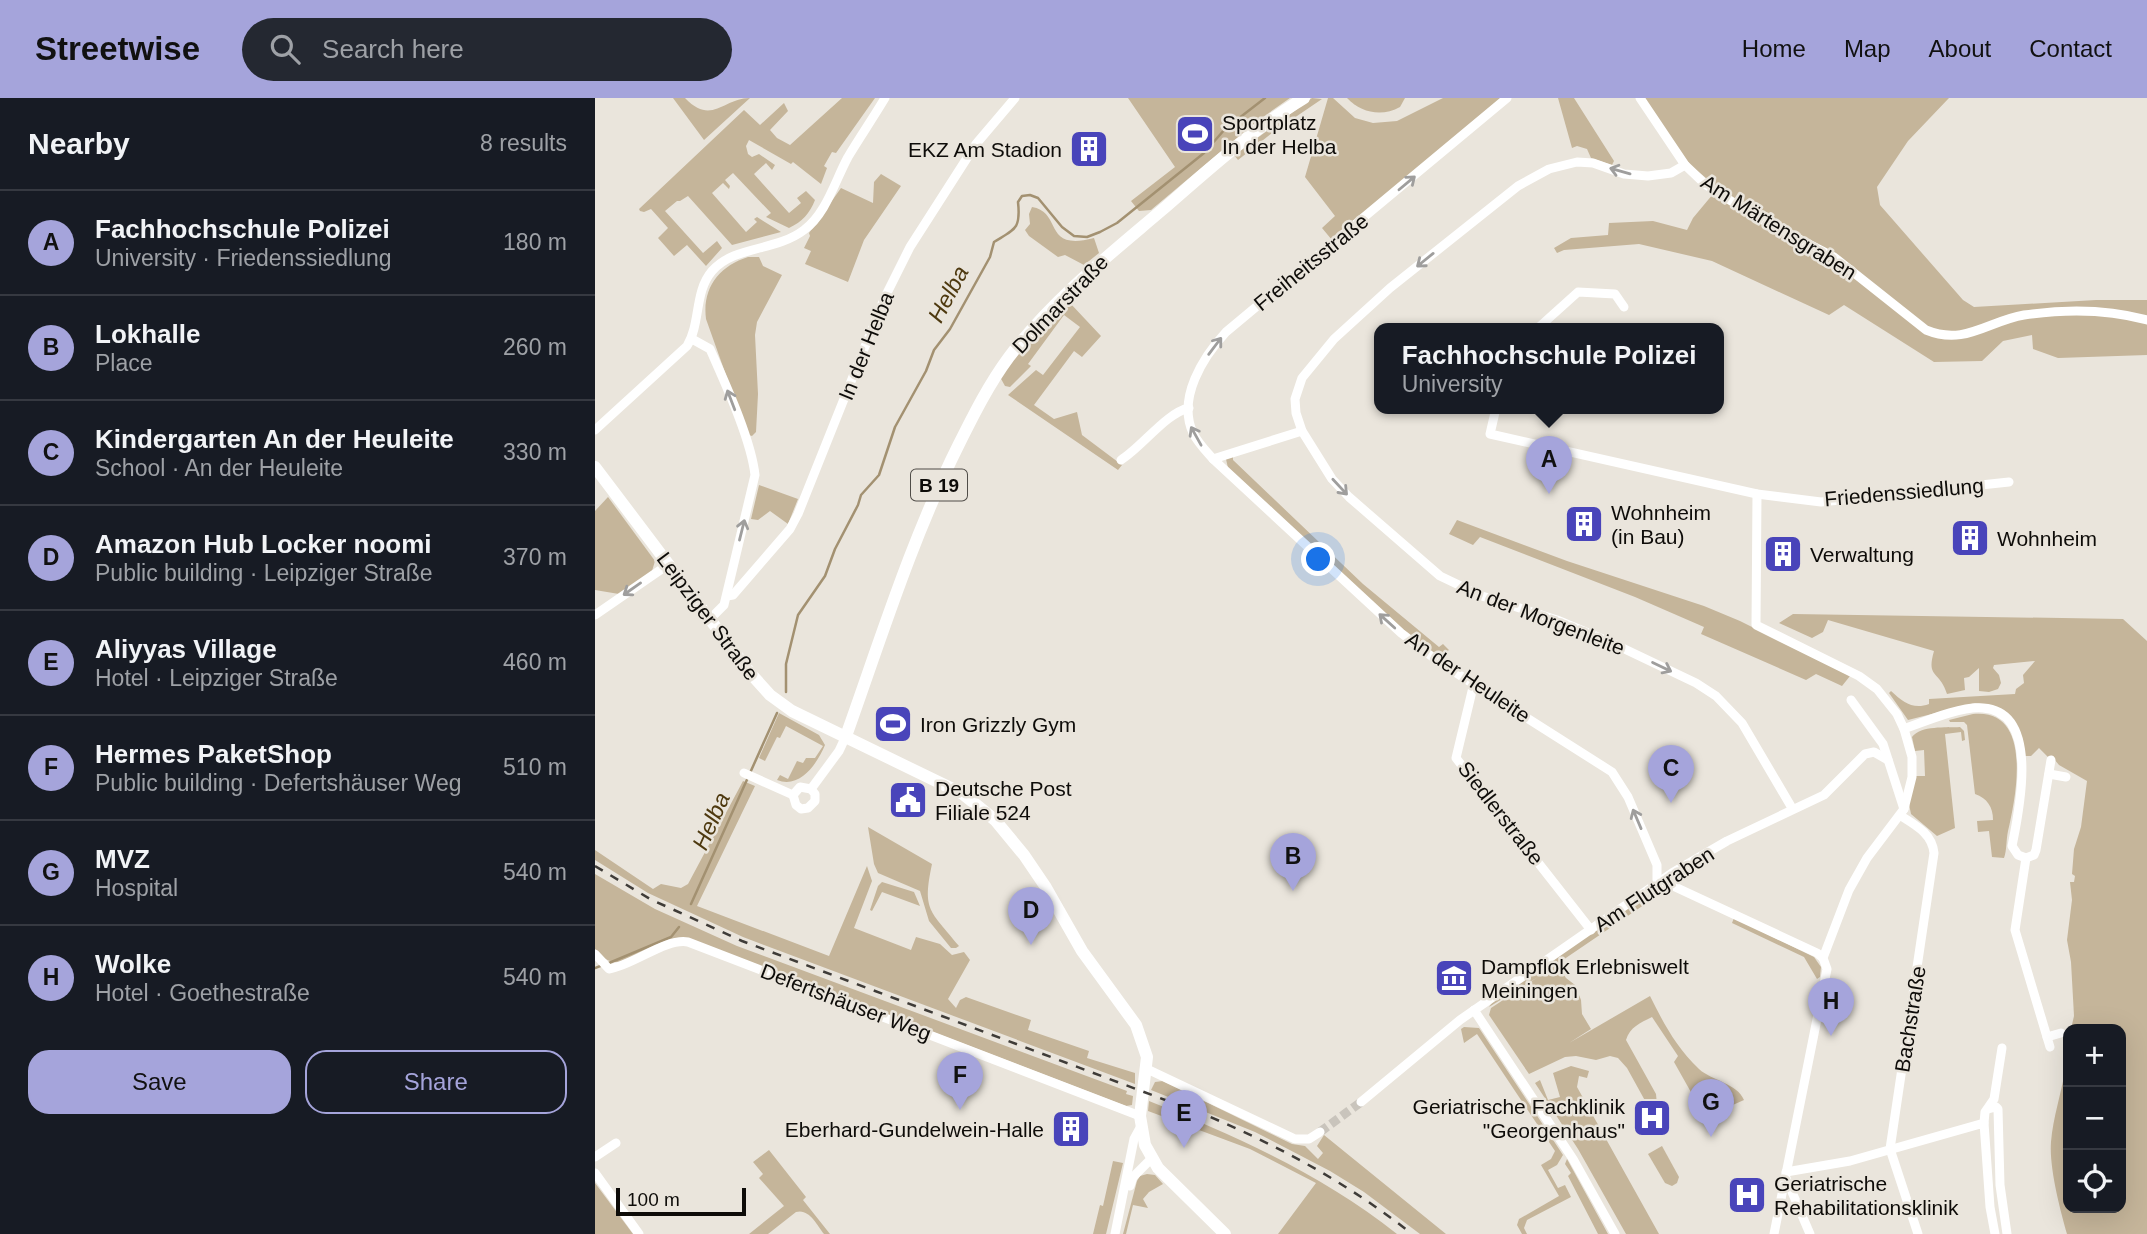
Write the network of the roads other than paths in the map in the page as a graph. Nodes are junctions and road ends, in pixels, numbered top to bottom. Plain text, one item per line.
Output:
1 (885, 98) edge
2 (1015, 98) edge
3 (1304, 98) edge
4 (1507, 98) edge
5 (1640, 98) edge
6 (1685, 165) junction
7 (1624, 307) dead end
8 (2147, 320) edge
9 (1544, 323) edge
10 (691, 339) junction
11 (1189, 408) junction
12 (1495, 414) edge
13 (595, 430) edge
14 (1301, 431) junction
15 (1213, 459) junction
16 (1121, 460) dead end
17 (595, 467) edge
18 (2008, 482) dead end
19 (1757, 494) junction
20 (669, 564) junction
21 (727, 596) junction
22 (595, 615) edge
23 (709, 620) junction
24 (1474, 683) junction
25 (1851, 700) dead end
26 (1904, 729) junction
27 (846, 736) junction
28 (1888, 760) junction
29 (2051, 760) dead end
30 (744, 773) dead end
31 (2049, 774) junction
32 (2066, 777) dead end
33 (811, 789) junction
34 (793, 795) junction
35 (1792, 808) junction
36 (1903, 812) junction
37 (2026, 858) junction
38 (1657, 883) junction
39 (1591, 930) junction
40 (1823, 958) junction
41 (601, 960) edge
42 (1474, 1010) junction
43 (2061, 1033) dead end
44 (2047, 1037) junction
45 (2050, 1047) dead end
46 (2002, 1048) dead end
47 (1147, 1069) junction
48 (1361, 1102) tunnel mouth
49 (1988, 1109) junction
50 (1140, 1122) junction
51 (1984, 1123) junction
52 (1320, 1132) tunnel mouth
53 (616, 1143) dead end
54 (1890, 1149) junction
55 (595, 1157) edge
56 (1151, 1159) junction
57 (595, 1173) edge
58 (1785, 1174) junction
59 (1120, 1211) junction
60 (639, 1234) edge
61 (1115, 1234) edge
62 (1224, 1234) edge
63 (1615, 1234) edge
64 (1774, 1234) edge
65 (1810, 1234) edge
66 (1918, 1234) edge
67 (1995, 1234) edge
68 (2007, 1234) edge

1 - 10 street
2 - 21 street, In der Helba
3 - 27 main road, Dolmarstraße / B 19
11 -> 4 street, Freiheitsstraße
5 - 6 street
6 - 8 street, Am Märtensgraben
6 -> 14 street, An der Morgenleite
7 - 9 street
10 - 13 street
21 -> 10 street
15 -> 11 street, Freiheitsstraße
11 - 16 street
12 - 19 street, Friedenssiedlung
14 - 15 street
14 -> 35 street, An der Morgenleite
24 -> 15 street, An der Heuleite
17 - 20 main road, Leipziger Straße
18 - 19 street, Friedenssiedlung
19 - 26 street
20 -> 22 street
20 - 23 main road, Leipziger Straße
21 - 23 street
23 - 27 main road, Leipziger Straße
38 -> 24 street, An der Heuleite
24 - 39 street, Siedlerstraße
25 - 28 street
26 - 36 street
26 - 37 street
27 - 33 street
27 - 47 main road, Leipziger Straße
28 - 35 street, Am Flutgraben
28 - 36 street
29 - 31 street
30 - 34 street
31 - 32 street
31 - 37 street
33 - 34 street
33 - 34 street
35 - 38 street, Am Flutgraben
36 - 40 street
36 - 54 street, Bachstraße
37 - 44 street
38 - 39 street, Am Flutgraben
38 - 40 street
39 - 42 street, Am Flutgraben
40 - 58 street
41 - 50 street, Defertshäuser Weg
42 - 48 street, Am Flutgraben
42 - 63 street
43 - 44 street
44 - 45 street
46 - 49 street
47 - 50 main road, Leipziger Straße
47 - 52 street
49 - 51 street
49 - 68 street
50 - 56 main road, Leipziger Straße
50 - 59 street
51 - 54 street
51 - 67 street
53 - 55 street
54 - 58 street
54 - 66 street, Bachstraße
56 - 59 street
56 - 62 main road, Leipziger Straße
57 - 60 street
58 - 64 street
58 - 65 street
59 - 61 street

